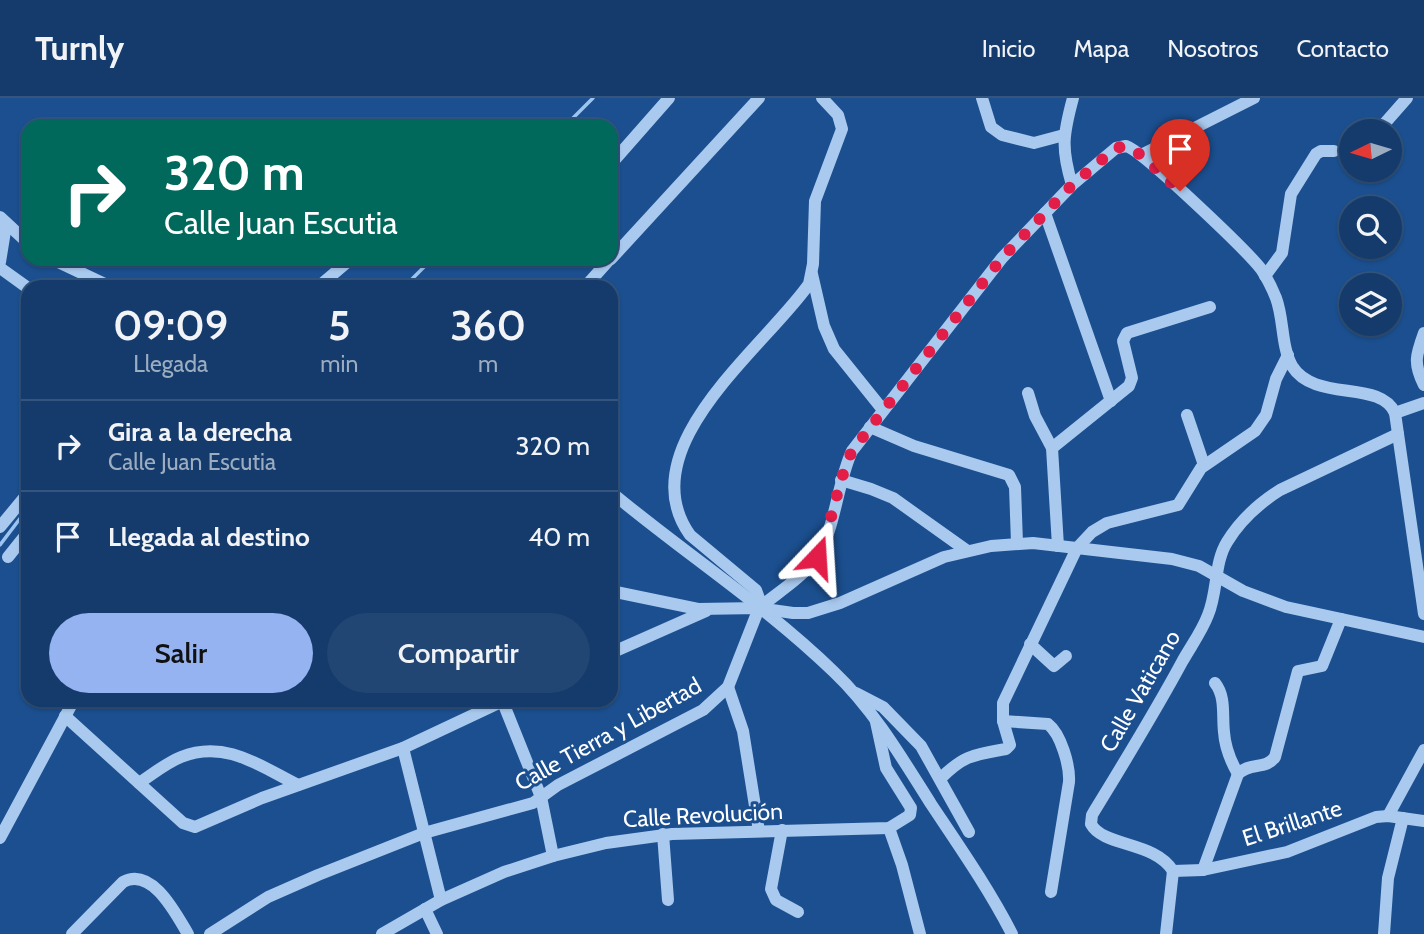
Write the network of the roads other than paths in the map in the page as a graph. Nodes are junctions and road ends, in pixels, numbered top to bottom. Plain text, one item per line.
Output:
1 (668, 98) edge
2 (759, 98) edge
3 (822, 98) edge
4 (982, 98) edge
5 (1073, 98) edge
6 (1254, 98) edge
7 (1407, 98) edge
8 (1389, 119) edge
9 (1064, 135) junction
10 (1335, 151) dead end
11 (1141, 155) junction
12 (618, 156) edge
13 (1072, 185) junction
14 (1045, 213) junction
15 (3, 221) edge
16 (21, 237) edge
17 (618, 251) edge
18 (0, 262) edge
19 (66, 266) edge
20 (343, 266) edge
21 (604, 266) edge
22 (0, 268) edge
23 (812, 274) junction
24 (1265, 276) junction
25 (96, 280) edge
26 (326, 280) edge
27 (591, 280) edge
28 (21, 283) edge
29 (1210, 307) dead end
30 (1424, 333) edge
31 (1288, 355) junction
32 (1424, 385) edge
33 (1028, 393) dead end
34 (1111, 401) junction
35 (1424, 403) edge
36 (883, 410) junction
37 (1395, 413) junction
38 (1186, 415) dead end
39 (870, 427) junction
40 (1398, 434) junction
41 (1052, 448) junction
42 (1204, 465) junction
43 (841, 480) junction
44 (618, 498) edge
45 (21, 502) edge
46 (0, 527) edge
47 (21, 540) edge
48 (1017, 543) junction
49 (1058, 546) junction
50 (1077, 548) junction
51 (966, 550) junction
52 (8, 557) dead end
53 (1218, 576) junction
54 (618, 592) edge
55 (759, 608) junction
56 (709, 609) junction
57 (1424, 614) edge
58 (1341, 619) junction
59 (1424, 637) edge
60 (1030, 644) junction
61 (618, 650) edge
62 (1066, 656) dead end
63 (1215, 683) dead end
64 (728, 688) junction
65 (853, 691) junction
66 (70, 707) edge
67 (488, 707) edge
68 (506, 707) edge
69 (65, 716) junction
70 (1003, 721) junction
71 (876, 722) junction
72 (403, 748) junction
73 (1424, 750) edge
74 (1238, 774) junction
75 (940, 779) junction
76 (139, 783) junction
77 (298, 785) junction
78 (541, 797) junction
79 (1388, 816) junction
80 (1403, 818) junction
81 (1424, 821) edge
82 (889, 828) junction
83 (782, 830) junction
84 (759, 831) junction
85 (969, 832) dead end
86 (424, 833) junction
87 (663, 834) junction
88 (0, 838) edge
89 (553, 856) junction
90 (1203, 870) junction
91 (1173, 871) junction
92 (1051, 892) dead end
93 (441, 900) junction
94 (668, 900) dead end
95 (425, 909) junction
96 (798, 912) dead end
97 (72, 934) edge
98 (188, 934) edge
99 (210, 934) edge
100 (382, 934) edge
101 (438, 934) edge
102 (920, 934) edge
103 (1012, 934) edge
104 (1166, 934) edge
105 (1384, 934) edge

1 - 12 street
2 - 17 street
3 - 23 street
4 - 9 street
5 - 9 street
6 - 11 street
7 - 8 street
9 - 13 street
10 - 24 street
11 - 13 street
11 - 24 street
13 - 14 street
14 - 34 street
14 - 36 street
15 - 16 street
15 - 18 street
19 - 25 street
20 - 26 street
21 - 27 street
22 - 28 street
23 - 36 street
23 - 55 street
24 - 31 street
29 - 34 street
30 - 32 street
31 - 37 street
31 - 42 street
33 - 41 street
34 - 41 street
35 - 37 street
36 - 39 street
37 - 40 street
38 - 42 street
39 - 43 street
39 - 48 street
40 - 53 street, Calle Vaticano
40 - 57 street
41 - 49 street
42 - 50 street
43 - 51 street
43 - 55 street
44 - 55 street
45 - 46 street
47 - 52 street
48 - 49 street
48 - 51 street
49 - 50 street
50 - 53 street
50 - 60 street
51 - 55 street
53 - 58 street
53 - 91 street, Calle Vaticano
54 - 56 street
55 - 56 street
55 - 64 street
55 - 65 street
56 - 61 street
58 - 59 street
58 - 74 street
60 - 62 street
60 - 70 street
63 - 74 street
64 - 78 street, Calle Tierra y Libertad
64 - 84 street
65 - 71 street
65 - 75 street
66 - 69 street
67 - 72 street
68 - 78 street
69 - 76 street
69 - 88 street
70 - 75 street
70 - 92 street
71 - 82 street
71 - 103 street
72 - 77 street
72 - 86 street
73 - 79 street
74 - 90 street
75 - 85 street
76 - 77 street
76 - 77 street
78 - 86 street, Calle Tierra y Libertad
78 - 89 street
79 - 80 street, El Brillante
79 - 90 street, El Brillante
80 - 81 street, El Brillante
80 - 105 street
82 - 83 street, Calle Revolución
82 - 102 street
83 - 84 street, Calle Revolución
83 - 96 street
84 - 87 street, Calle Revolución
86 - 93 street
86 - 99 street, Calle Tierra y Libertad
87 - 89 street, Calle Revolución
87 - 94 street
89 - 93 street, Calle Revolución
90 - 91 street, El Brillante
91 - 104 street
93 - 95 street, Calle Revolución
95 - 100 street, Calle Revolución
95 - 101 street
97 - 98 street

